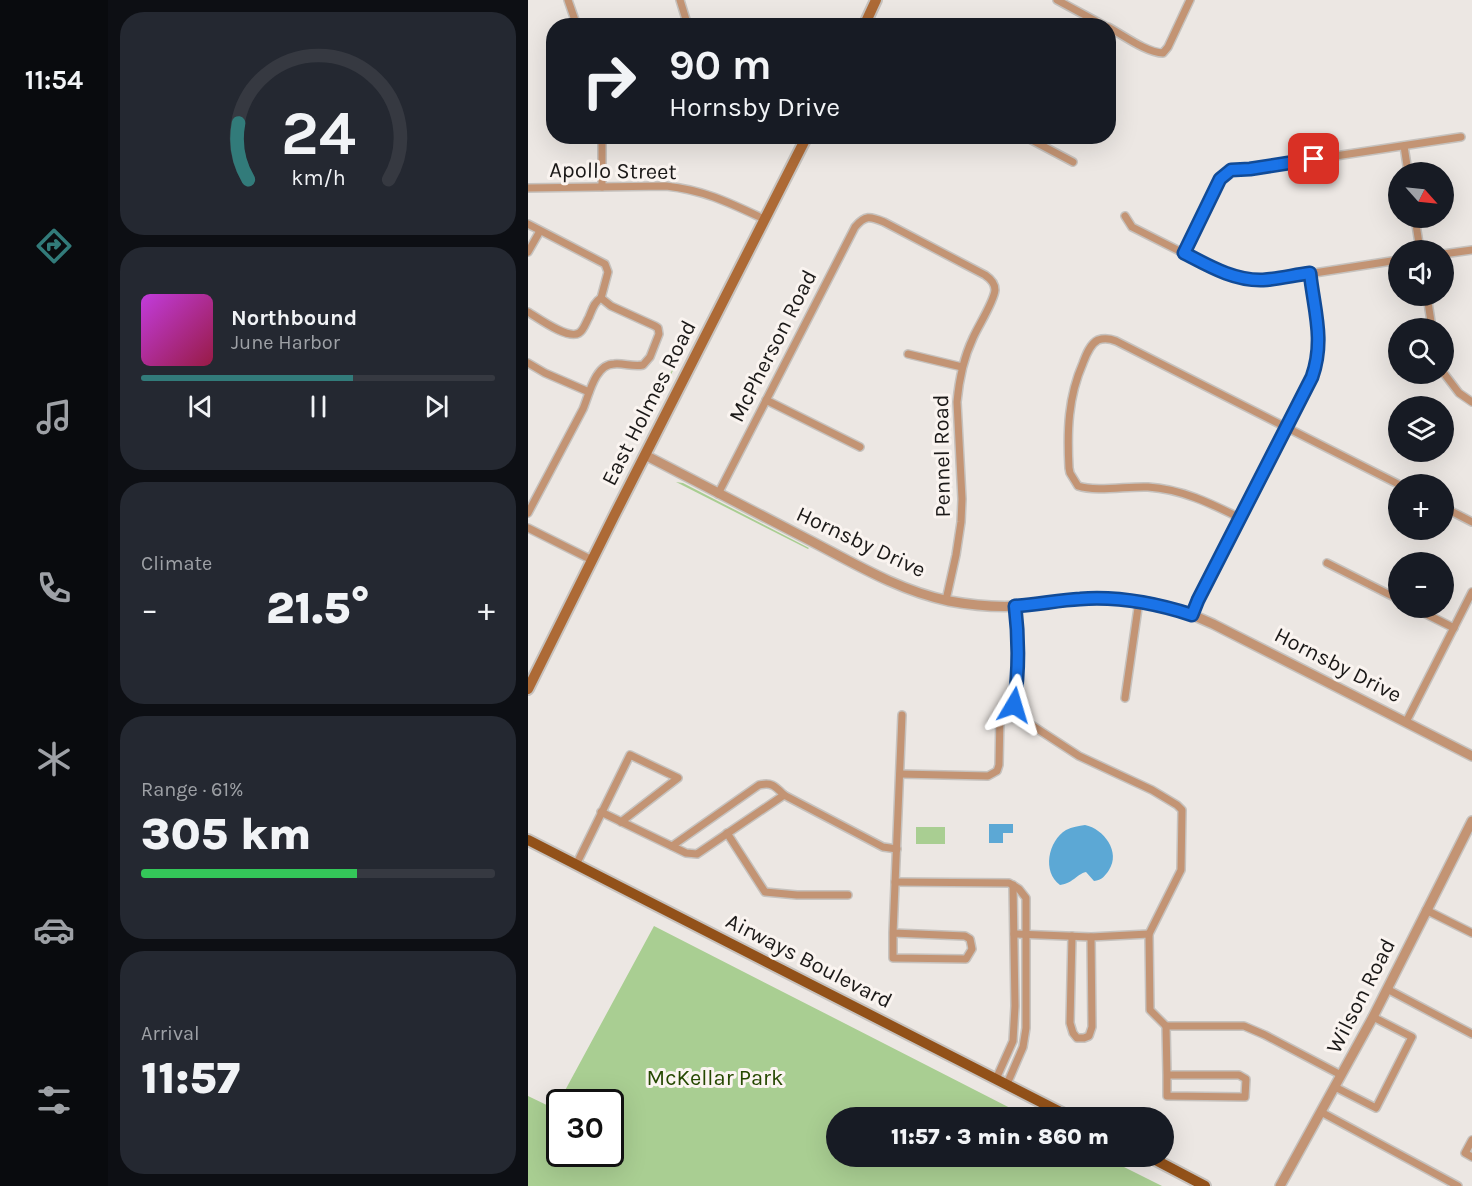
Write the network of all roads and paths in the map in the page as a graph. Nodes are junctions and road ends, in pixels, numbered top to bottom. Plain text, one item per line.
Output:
1 (568, 0) edge
2 (680, 0) edge
3 (876, 0) edge
4 (1057, 0) edge
5 (1190, 0) edge
6 (574, 18) edge
7 (686, 18) edge
8 (868, 18) edge
9 (1092, 18) edge
10 (1116, 31) edge
11 (1461, 137) dead end
12 (602, 144) edge
13 (803, 144) edge
14 (1039, 144) edge
15 (1404, 146) junction
16 (1073, 162) dead end
17 (1406, 162) edge
18 (602, 187) junction
19 (528, 188) edge
20 (1125, 216) dead end
21 (865, 218) joint
22 (764, 219) junction
23 (528, 224) edge
24 (540, 231) junction
25 (1472, 250) edge
26 (528, 252) edge
27 (1454, 252) edge
28 (1184, 253) junction
29 (1388, 261) edge
30 (1310, 273) junction
31 (601, 298) junction
32 (528, 312) edge
33 (908, 354) dead end
34 (528, 363) edge
35 (962, 367) junction
36 (1452, 384) edge
37 (589, 392) junction
38 (766, 400) junction
39 (1472, 402) edge
40 (1286, 427) junction
41 (860, 447) dead end
42 (645, 455) junction
43 (1388, 479) edge
44 (718, 494) junction
45 (528, 513) edge
46 (1454, 513) edge
47 (1240, 518) junction
48 (1472, 522) edge
49 (528, 528) edge
50 (592, 560) junction
51 (1327, 563) dead end
52 (1472, 592) edge
53 (1388, 594) edge
54 (946, 600) junction
55 (1139, 601) junction
56 (1015, 606) junction
57 (1192, 615) junction
58 (1434, 618) edge
59 (1454, 628) junction
60 (528, 689) edge
61 (1125, 698) dead end
62 (1014, 705) dead end
63 (902, 715) dead end
64 (1406, 722) junction
65 (1472, 756) edge
66 (900, 774) junction
67 (784, 795) junction
68 (601, 812) junction
69 (1472, 821) edge
70 (621, 822) junction
71 (727, 833) junction
72 (528, 840) edge
73 (672, 846) junction
74 (897, 849) junction
75 (576, 865) junction
76 (895, 882) junction
77 (1013, 885) junction
78 (849, 895) dead end
79 (1426, 910) junction
80 (893, 933) junction
81 (1472, 933) edge
82 (1014, 934) junction
83 (1149, 934) junction
84 (1025, 936) junction
85 (1072, 936) junction
86 (1091, 936) junction
87 (1387, 989) junction
88 (1372, 1017) junction
89 (1166, 1026) junction
90 (1472, 1034) edge
91 (1341, 1075) junction
92 (1167, 1076) junction
93 (996, 1079) junction
94 (1007, 1084) junction
95 (1335, 1087) junction
96 (1051, 1107) edge
97 (1321, 1112) junction
98 (1472, 1140) edge
99 (1472, 1157) edge
100 (1169, 1167) edge
101 (1205, 1186) edge
102 (1280, 1186) edge
103 (1458, 1186) edge

1 - 6 street
2 - 7 street
3 - 8 main road
4 - 9 street
5 - 10 street
11 - 15 street
12 - 18 street
13 - 22 main road, East Holmes Road
14 - 16 street
15 - 17 street
15 - 28 street
18 - 19 street, Apollo Street
18 - 22 street, Apollo Street
20 - 28 street
21 - 35 street, Pennel Road
21 - 38 street, McPherson Road
22 - 42 main road, East Holmes Road
23 - 24 street
24 - 26 street
24 - 31 street
25 - 27 street
28 - 30 street
29 - 30 street
30 - 40 street
31 - 32 street
31 - 37 street
33 - 35 street
34 - 37 street
35 - 54 street, Pennel Road
36 - 39 street
37 - 45 street
38 - 41 street
38 - 44 street, McPherson Road
40 - 43 street
40 - 47 street
40 - 47 street
42 - 44 street, Hornsby Drive
42 - 50 main road, East Holmes Road
44 - 54 street, Hornsby Drive
46 - 48 street
47 - 57 street
49 - 50 street
50 - 60 main road, East Holmes Road
51 - 53 street
52 - 59 street
54 - 56 street, Hornsby Drive
55 - 56 street, Hornsby Drive
55 - 57 street, Hornsby Drive
55 - 61 street
56 - 62 street
57 - 64 street, Hornsby Drive
58 - 59 street
59 - 64 street
63 - 66 street
64 - 65 street, Hornsby Drive
66 - 74 street
66 - 83 street
67 - 71 street
67 - 73 street
67 - 74 street
68 - 70 street
68 - 70 street
68 - 75 street
69 - 79 street, Wilson Road
70 - 73 street
71 - 73 street
71 - 78 street
72 - 75 main road, Airways Boulevard
74 - 76 street
75 - 93 main road, Airways Boulevard
76 - 77 street
76 - 80 street
77 - 82 street
77 - 84 street
79 - 81 street
79 - 87 street, Wilson Road
80 - 80 street
82 - 84 street
82 - 93 street
83 - 86 street
83 - 89 street
84 - 85 street
84 - 94 street
85 - 86 street
85 - 86 street
87 - 88 street, Wilson Road
87 - 90 street
88 - 91 street, Wilson Road
88 - 95 street
89 - 91 street
89 - 92 street
91 - 95 street, Wilson Road
92 - 92 street
93 - 94 main road, Airways Boulevard
94 - 96 main road, Airways Boulevard
95 - 97 street, Wilson Road
97 - 102 street, Wilson Road
97 - 103 street
98 - 99 street
100 - 101 main road

